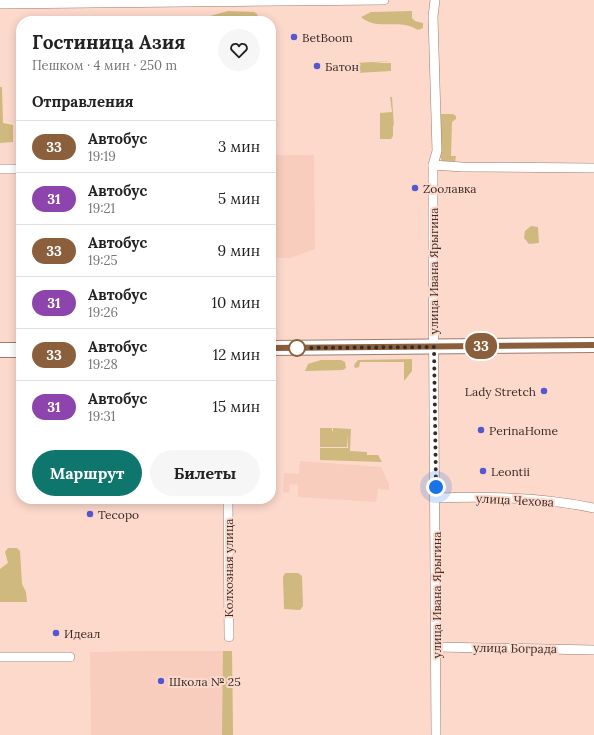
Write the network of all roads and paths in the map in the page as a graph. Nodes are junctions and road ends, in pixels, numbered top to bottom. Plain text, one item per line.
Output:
1 (384, 0) edge
2 (434, 0) edge
3 (0, 4) edge
4 (433, 165) junction
5 (594, 168) edge
6 (0, 169) edge
7 (16, 169) edge
8 (594, 345) edge
9 (434, 347) junction
10 (276, 348) edge
11 (0, 350) edge
12 (16, 350) edge
13 (436, 498) junction
14 (228, 504) edge
15 (594, 508) edge
16 (228, 638) dead end
17 (436, 647) junction
18 (594, 650) edge
19 (0, 657) edge
20 (70, 657) dead end
21 (436, 735) edge

1 - 3 street
2 - 4 street, улица Ивана Ярыгина
4 - 5 street
4 - 9 street, улица Ивана Ярыгина
6 - 7 street
8 - 9 main road
9 - 10 main road
9 - 13 street, улица Ивана Ярыгина
11 - 12 main road
13 - 15 street, улица Чехова
13 - 17 street, улица Ивана Ярыгина
14 - 16 street, Колхозная улица
17 - 18 street, улица Бограда
17 - 21 street, улица Ивана Ярыгина
19 - 20 street

